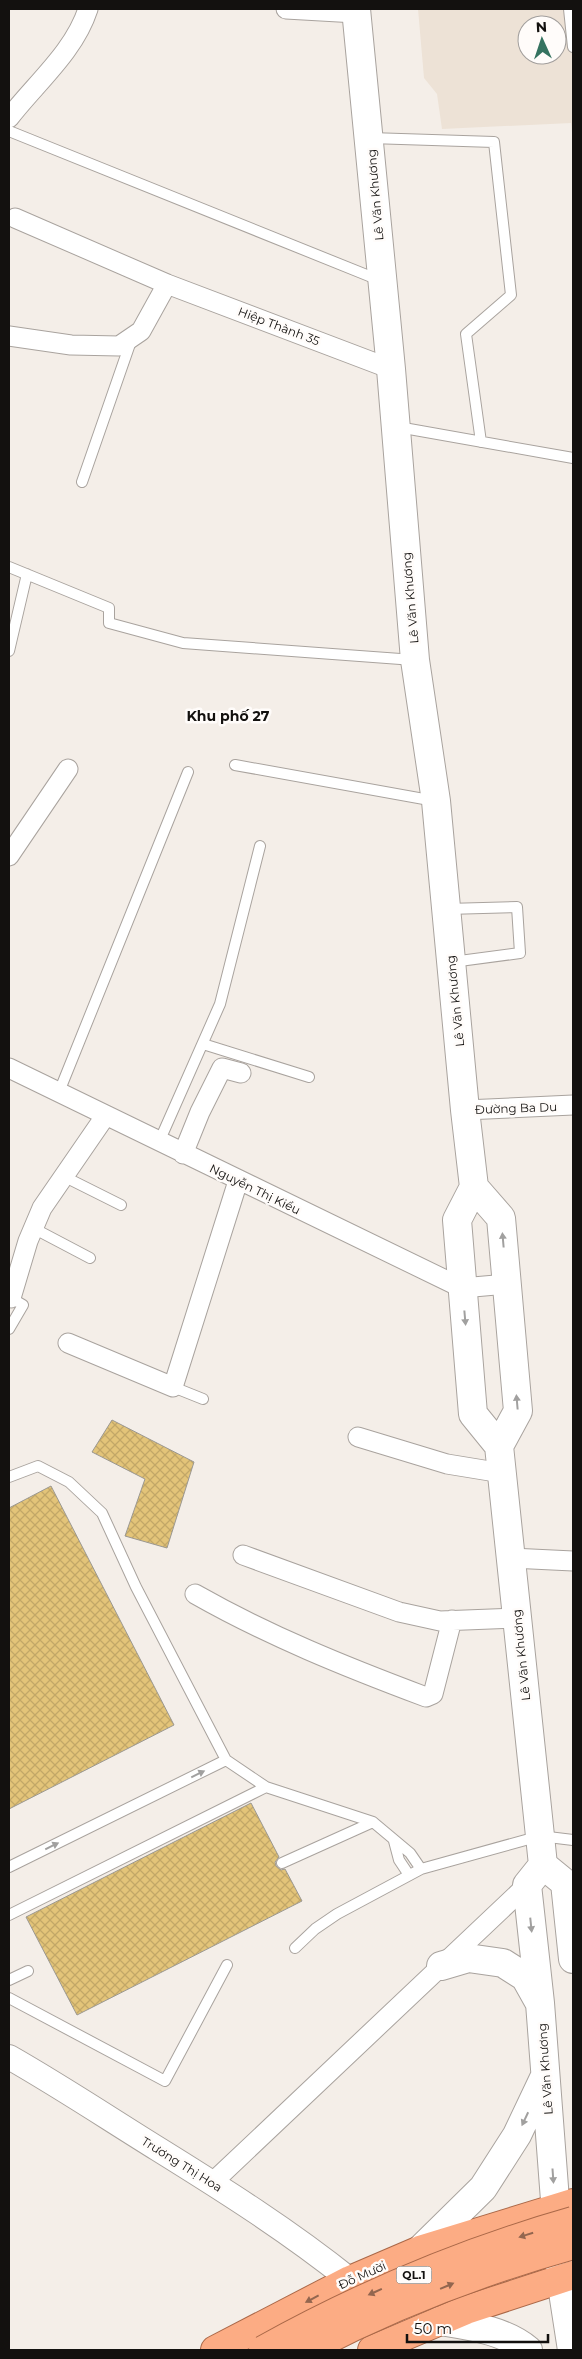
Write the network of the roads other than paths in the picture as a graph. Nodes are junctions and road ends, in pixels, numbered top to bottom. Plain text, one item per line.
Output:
1 (88, 9) edge
2 (286, 9) edge
3 (569, 9) edge
4 (356, 11) edge
5 (573, 47) edge
6 (9, 118) edge
7 (9, 131) edge
8 (370, 138) junction
9 (15, 218) dead end
10 (383, 282) junction
11 (167, 284) junction
12 (9, 336) edge
13 (132, 337) junction
14 (391, 369) junction
15 (397, 427) junction
16 (481, 442) junction
17 (573, 458) edge
18 (82, 482) dead end
19 (9, 567) edge
20 (27, 574) junction
21 (9, 651) edge
22 (415, 660) junction
23 (235, 765) dead end
24 (68, 769) dead end
25 (188, 772) dead end
26 (436, 801) junction
27 (260, 846) dead end
28 (9, 856) edge
29 (446, 909) junction
30 (451, 962) junction
31 (203, 1044) junction
32 (9, 1068) edge
33 (241, 1073) dead end
34 (309, 1077) dead end
35 (59, 1092) junction
36 (571, 1106) edge
37 (465, 1110) junction
38 (106, 1116) junction
39 (159, 1142) junction
40 (184, 1154) junction
41 (63, 1176) junction
42 (238, 1181) junction
43 (474, 1187) junction
44 (121, 1205) dead end
45 (33, 1228) junction
46 (90, 1258) dead end
47 (507, 1284) junction
48 (462, 1288) junction
49 (11, 1298) joint
50 (9, 1329) edge
51 (68, 1343) dead end
52 (174, 1387) junction
53 (203, 1399) dead end
54 (358, 1437) dead end
55 (499, 1446) junction
56 (502, 1473) junction
57 (9, 1477) edge
58 (243, 1555) dead end
59 (511, 1558) junction
60 (573, 1561) edge
61 (195, 1594) dead end
62 (517, 1618) junction
63 (452, 1620) junction
64 (226, 1760) junction
65 (266, 1786) junction
66 (373, 1822) junction
67 (540, 1836) junction
68 (573, 1840) edge
69 (394, 1841) junction
70 (282, 1863) dead end
71 (9, 1868) edge
72 (421, 1869) junction
73 (409, 1875) junction
74 (535, 1875) junction
75 (9, 1914) edge
76 (295, 1948) dead end
77 (573, 1959) edge
78 (227, 1965) dead end
79 (441, 1966) junction
80 (28, 1971) dead end
81 (9, 1980) edge
82 (9, 1998) edge
83 (540, 2003) junction
84 (9, 2057) edge
85 (546, 2075) junction
86 (213, 2182) junction
87 (567, 2210) edge
88 (495, 2225) junction
89 (573, 2245) edge
90 (420, 2250) junction
91 (567, 2277) edge
92 (350, 2280) junction
93 (514, 2294) junction
94 (440, 2321) junction
95 (215, 2350) edge
96 (263, 2350) edge
97 (307, 2350) edge
98 (372, 2350) edge
99 (528, 2350) edge
100 (572, 2350) edge

1 - 6 street
2 - 4 street
3 - 5 lane
4 - 8 main road, Lê Văn Khương
7 - 10 lane
8 - 10 main road, Lê Văn Khương
8 - 16 lane
9 - 11 street, Hiệp Thành 35
10 - 14 main road, Lê Văn Khương
11 - 13 street
11 - 14 street, Hiệp Thành 35
12 - 13 street
13 - 18 lane
14 - 15 main road, Lê Văn Khương
15 - 16 lane
15 - 22 main road, Lê Văn Khương
16 - 17 lane
19 - 20 lane
20 - 21 lane
20 - 22 lane
22 - 26 main road, Lê Văn Khương
23 - 26 lane
24 - 28 street
25 - 35 lane
26 - 29 main road, Lê Văn Khương
27 - 31 lane
29 - 30 main road, Lê Văn Khương
29 - 30 lane
30 - 37 main road, Lê Văn Khương
31 - 34 lane
31 - 39 lane
32 - 35 street, Nguyễn Thị Kiểu
33 - 40 street
35 - 38 street, Nguyễn Thị Kiểu
36 - 37 street, Đường Ba Du
37 - 43 main road, Lê Văn Khương
38 - 39 street, Nguyễn Thị Kiểu
38 - 41 street
39 - 40 street, Nguyễn Thị Kiểu
40 - 42 street, Nguyễn Thị Kiểu
41 - 44 lane
41 - 45 street
42 - 48 street, Nguyễn Thị Kiểu
42 - 52 street
47 -> 43 main road
43 - 48 main road
45 - 46 lane
45 - 49 street
47 - 48 street
55 -> 47 main road
48 -> 55 main road
49 - 50 lane
51 - 52 street
52 - 53 lane
54 - 56 street
55 - 56 main road, Lê Văn Khương
56 - 59 main road, Lê Văn Khương
57 - 64 lane
58 - 63 street
59 - 60 street
59 - 62 main road, Lê Văn Khương
61 - 63 street
62 - 63 street
62 - 67 main road, Lê Văn Khương
64 - 65 lane
71 -> 64 lane
65 - 66 lane
65 - 75 lane
66 - 69 lane
66 - 70 lane
67 - 68 lane
67 - 72 lane
67 - 74 main road, Lê Văn Khương
69 - 72 lane
69 - 73 lane
72 - 73 lane
73 - 76 lane
74 - 77 main road
74 - 79 street
74 -> 83 main road, Lê Văn Khương
78 - 82 lane
79 - 83 main road
79 - 86 street
80 - 81 lane
83 - 85 main road, Lê Văn Khương
84 - 86 street, Trương Thị Hoa
85 -> 87 main road, Lê Văn Khương
85 -> 90 main road
86 - 92 street, Trương Thị Hoa
87 - 88 highway, Đỗ Mười / QL.1
87 - 91 main road, Lê Văn Khương
87 -> 96 highway, QL.1, bridge
88 - 90 highway, Đỗ Mười / QL.1
88 - 93 highway
97 -> 89 highway, QL.1, bridge
90 - 92 highway, Đỗ Mười / QL.1
91 - 93 highway
91 - 100 main road, Lê Văn Khương
92 -> 95 highway, Đỗ Mười / QL.1
93 - 94 highway
94 - 98 highway
94 - 99 main road

